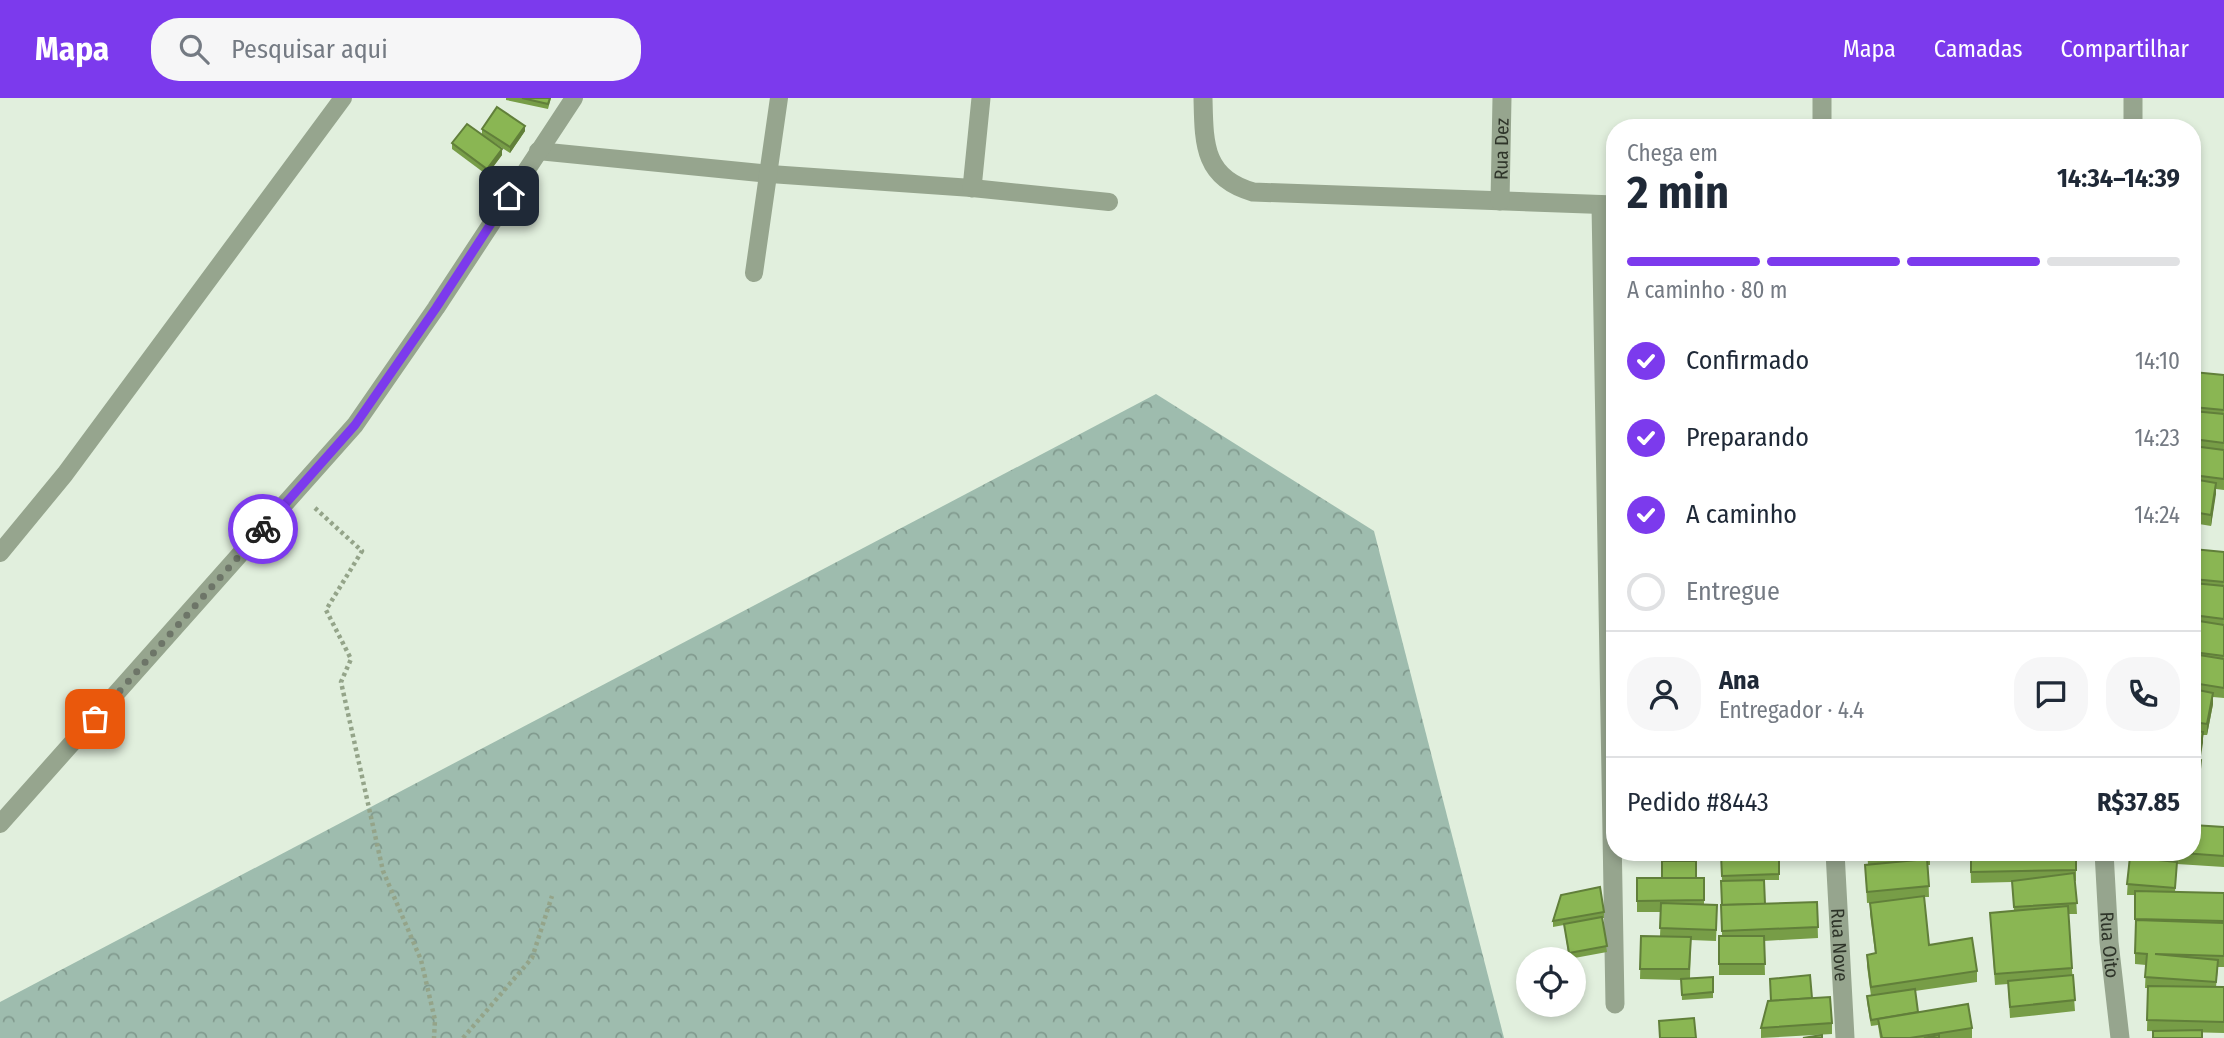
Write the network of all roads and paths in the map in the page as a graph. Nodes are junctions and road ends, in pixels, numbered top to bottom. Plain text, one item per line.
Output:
1 (343, 98) edge
2 (574, 98) edge
3 (779, 98) edge
4 (981, 98) edge
5 (1203, 98) edge
6 (1502, 98) edge
7 (1822, 98) edge
8 (2133, 98) edge
9 (1822, 119) edge
10 (2133, 119) edge
11 (538, 151) junction
12 (770, 174) junction
13 (972, 188) junction
14 (1500, 201) junction
15 (1109, 202) dead end
16 (1606, 205) edge
17 (754, 273) dead end
18 (296, 491) junction
19 (0, 551) edge
20 (0, 824) edge
21 (1614, 861) edge
22 (1835, 861) edge
23 (2104, 861) edge
24 (552, 896) dead end
25 (1615, 1004) dead end
26 (434, 1038) edge
27 (463, 1038) edge
28 (1845, 1038) edge
29 (2120, 1038) edge

1 - 19 lane
2 - 11 lane
3 - 12 lane
4 - 13 street
5 - 14 street
6 - 14 street, Rua Dez
7 - 9 street
8 - 10 street
11 - 12 lane
11 - 18 lane
12 - 13 lane
12 - 17 lane
13 - 15 lane
14 - 16 street
18 - 20 lane
18 - 26 path
21 - 25 street
22 - 28 street, Rua Nove
23 - 29 street, Rua Oito
24 - 27 path

